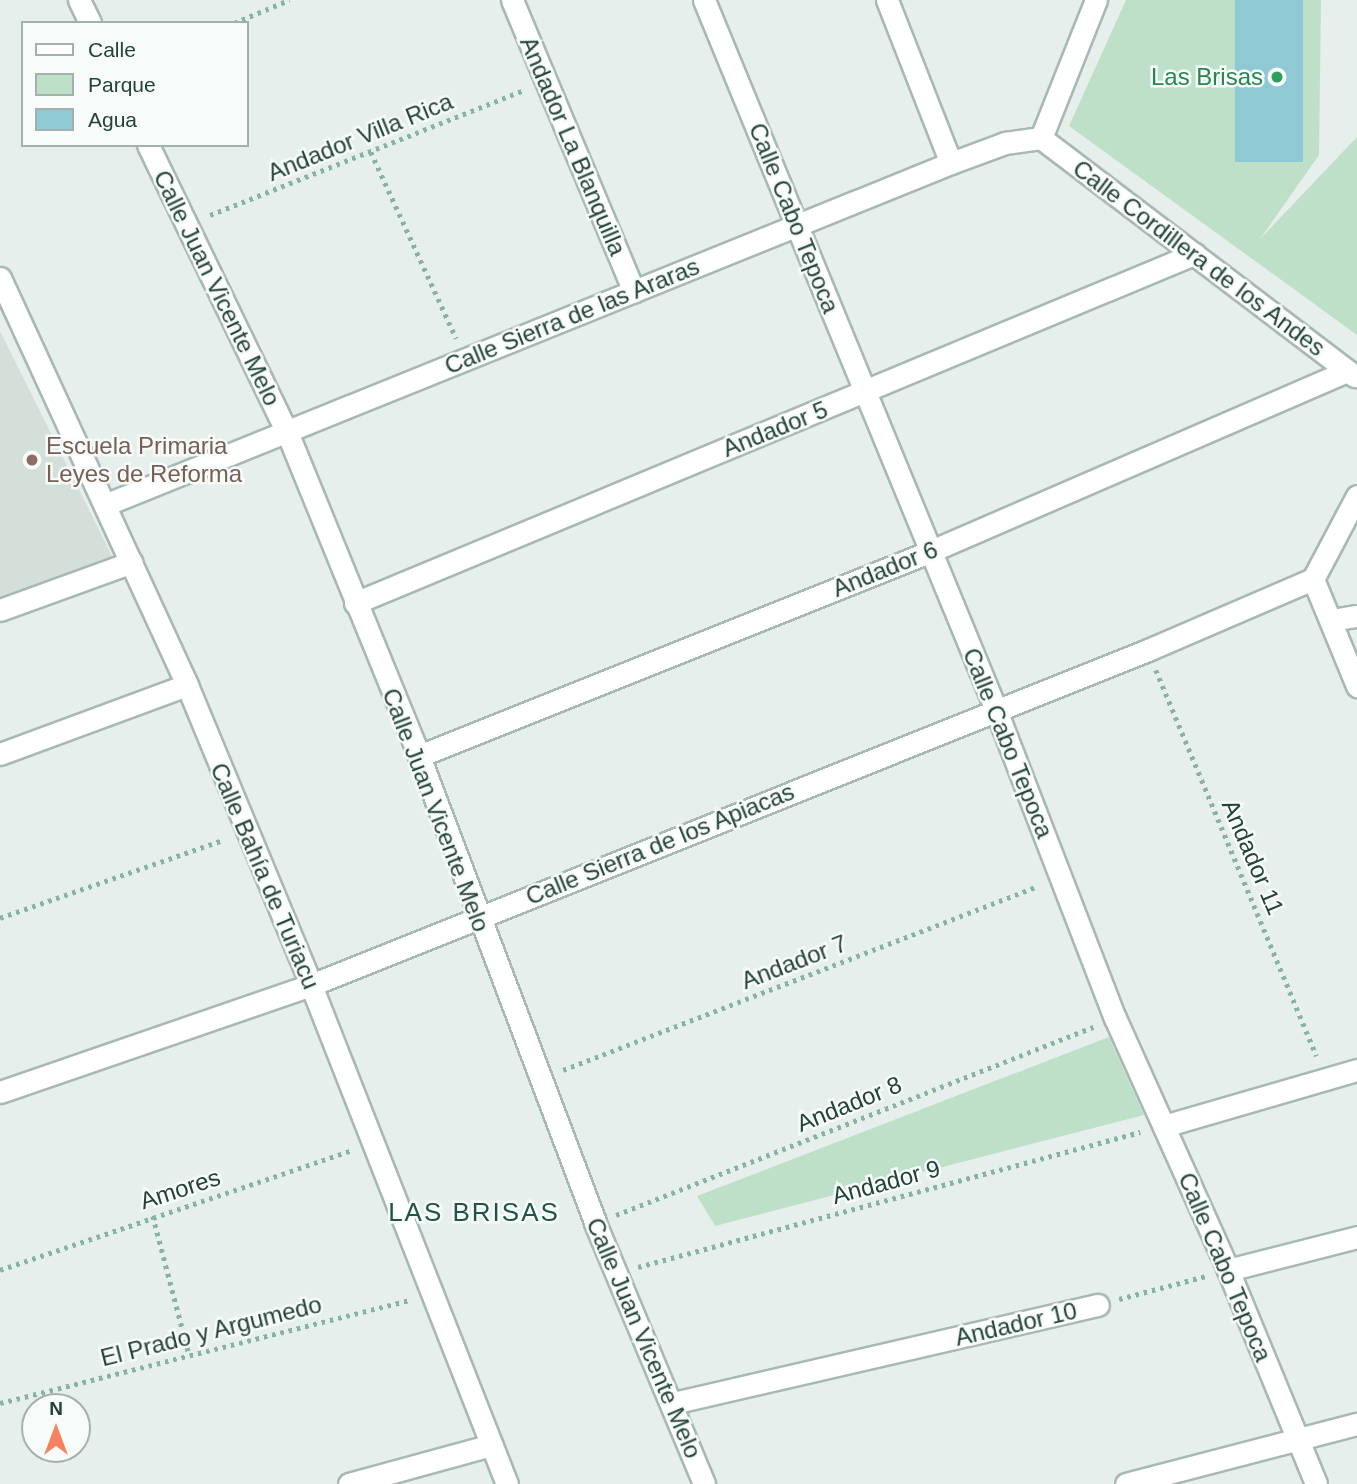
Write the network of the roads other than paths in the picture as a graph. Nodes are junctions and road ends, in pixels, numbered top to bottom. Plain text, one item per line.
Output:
1 (79, 0) edge
2 (512, 0) edge
3 (704, 0) edge
4 (887, 0) edge
5 (1088, 6) edge
6 (89, 21) edge
7 (1041, 138) junction
8 (149, 147) edge
9 (951, 163) junction
10 (796, 225) junction
11 (1194, 254) junction
12 (0, 278) edge
13 (634, 292) junction
14 (1352, 374) edge
15 (865, 391) junction
16 (287, 432) junction
17 (1357, 496) edge
18 (107, 505) junction
19 (929, 552) junction
20 (132, 562) junction
21 (1313, 579) junction
22 (355, 603) junction
23 (0, 610) edge
24 (1357, 616) edge
25 (1331, 620) junction
26 (187, 685) junction
27 (1357, 687) edge
28 (996, 710) junction
29 (0, 754) edge
30 (419, 756) junction
31 (477, 917) junction
32 (311, 985) junction
33 (1357, 1070) edge
34 (0, 1092) edge
35 (1164, 1126) junction
36 (1357, 1237) edge
37 (1227, 1270) junction
38 (1098, 1305) road end
39 (673, 1403) junction
40 (1357, 1424) edge
41 (1298, 1439) junction
42 (492, 1445) junction
43 (349, 1484) edge
44 (508, 1484) edge
45 (704, 1484) edge
46 (1126, 1484) edge
47 (1316, 1484) edge

1 - 6 street
2 - 13 street, Andador La Blanquilla
3 - 10 street, Calle Cabo Tepoca
4 - 9 street
5 - 7 street
7 - 9 street, Calle Sierra de las Araras
7 - 11 street, Calle Cordillera de los Andes
8 - 16 street, Calle Juan Vicente Melo
9 - 10 street, Calle Sierra de las Araras
10 - 13 street, Calle Sierra de las Araras
10 - 15 street, Calle Cabo Tepoca
11 - 14 street, Calle Cordillera de los Andes
11 - 15 street, Andador 5
12 - 18 street, Calle Bahía de Turiacu
13 - 16 street, Calle Sierra de las Araras
14 - 19 street, Andador 6
15 - 19 street, Calle Cabo Tepoca
15 - 22 street, Andador 5
16 - 18 street, Calle Sierra de las Araras
16 - 22 street, Calle Juan Vicente Melo
17 - 21 street
18 - 20 street, Calle Bahía de Turiacu
19 - 28 street, Calle Cabo Tepoca
19 - 30 street, Andador 6
20 - 23 street
20 - 26 street, Calle Bahía de Turiacu
21 - 25 street
21 - 28 street, Calle Sierra de los Apiacas
22 - 30 street, Calle Juan Vicente Melo
24 - 25 street
25 - 27 street
26 - 29 street
26 - 32 street, Calle Bahía de Turiacu
28 - 31 street, Calle Sierra de los Apiacas
28 - 35 street, Calle Cabo Tepoca
30 - 31 street, Calle Juan Vicente Melo
31 - 32 street, Calle Sierra de los Apiacas
31 - 39 street, Calle Juan Vicente Melo
32 - 34 street, Calle Sierra de los Apiacas
32 - 42 street, Calle Bahía de Turiacu
33 - 35 street
35 - 37 street, Calle Cabo Tepoca
36 - 37 street
37 - 41 street, Calle Cabo Tepoca
38 - 39 street, Andador 10
39 - 45 street, Calle Juan Vicente Melo
40 - 41 street
41 - 46 street
41 - 47 street, Calle Cabo Tepoca
42 - 43 street
42 - 44 street, Calle Bahía de Turiacu

